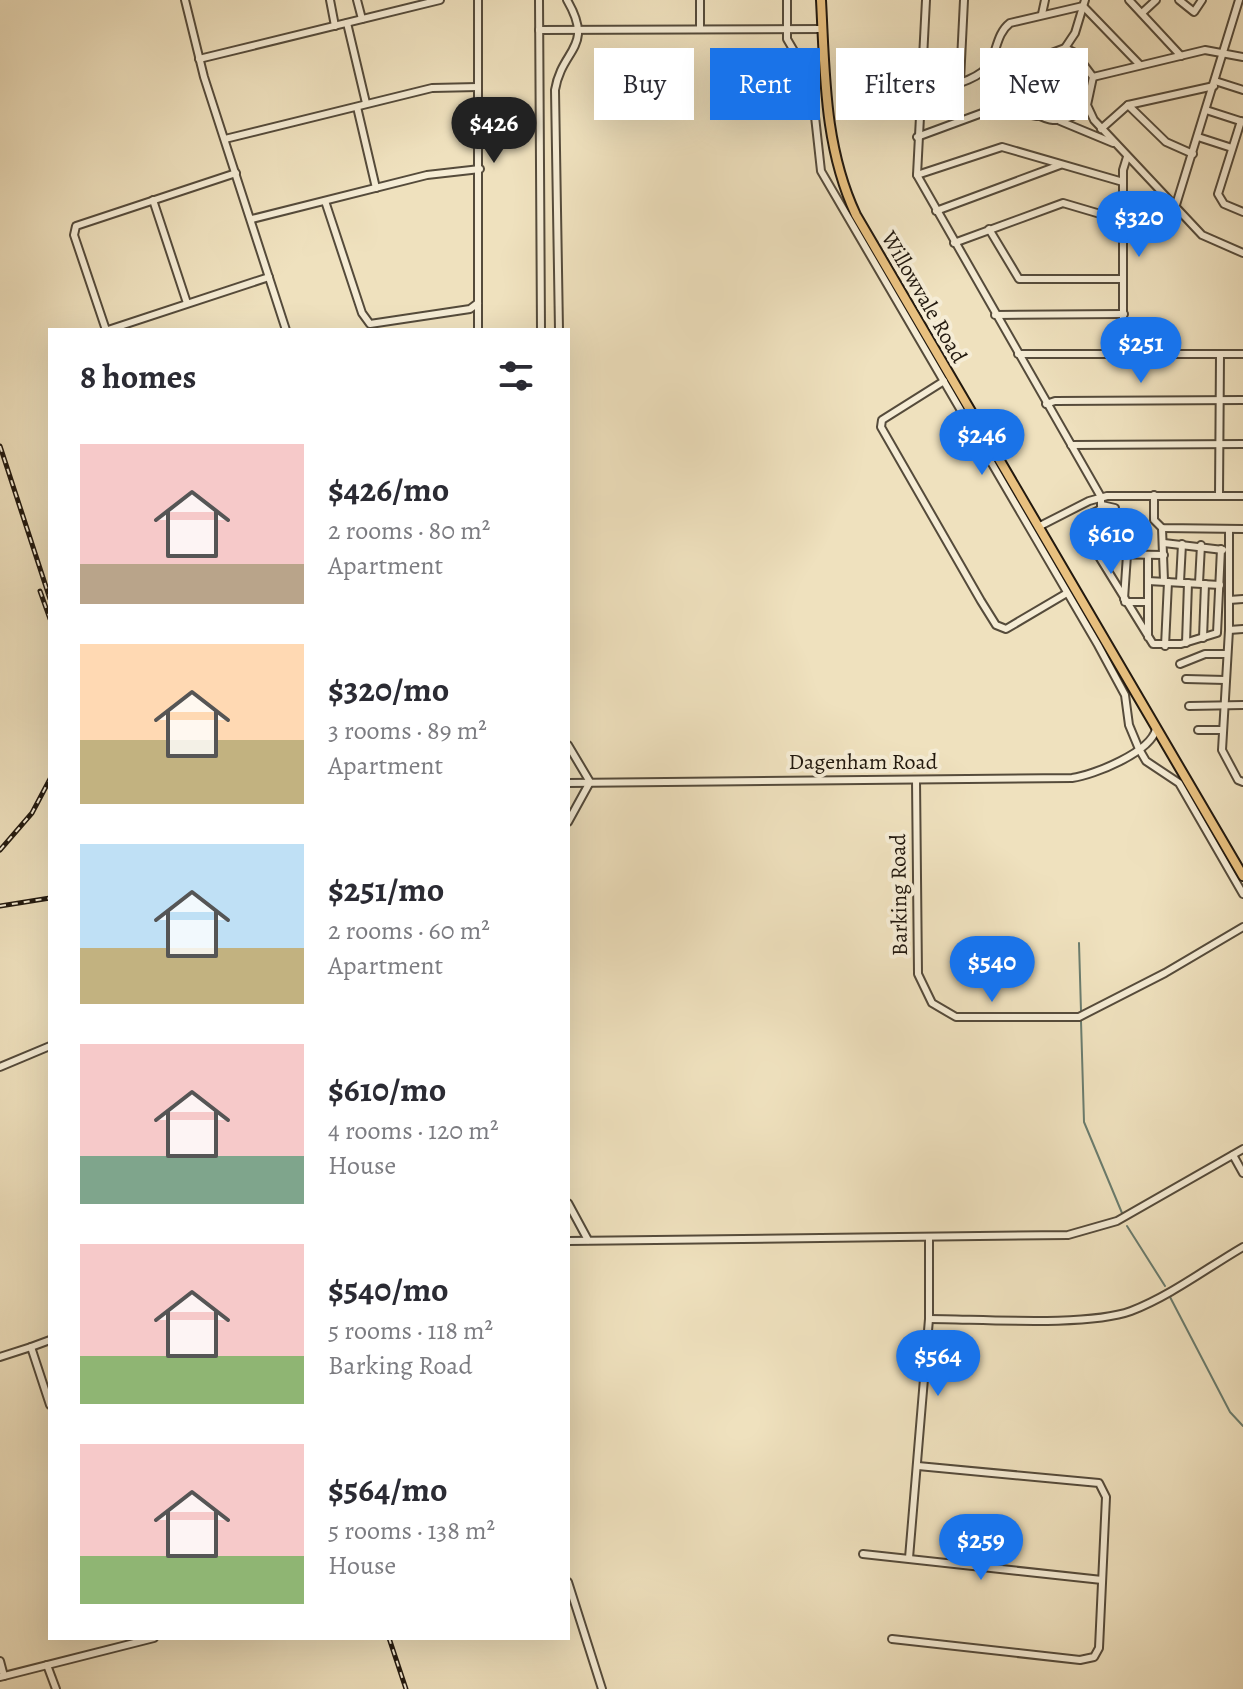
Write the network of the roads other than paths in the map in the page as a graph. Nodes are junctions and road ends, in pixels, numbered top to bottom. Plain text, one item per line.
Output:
1 (185, 0) edge
2 (330, 0) edge
3 (357, 0) edge
4 (440, 0) edge
5 (478, 0) edge
6 (539, 0) edge
7 (567, 0) edge
8 (700, 0) edge
9 (787, 0) edge
10 (821, 0) edge
11 (926, 0) edge
12 (964, 0) edge
13 (1045, 0) edge
14 (1129, 0) edge
15 (1156, 0) edge
16 (1179, 0) edge
17 (1202, 0) edge
18 (1239, 0) edge
19 (1084, 3) edge
20 (1142, 13) junction
21 (1042, 14) junction
22 (362, 19) junction
23 (347, 23) junction
24 (335, 26) junction
25 (700, 28) junction
26 (785, 29) junction
27 (822, 29) junction
28 (539, 30) junction
29 (579, 32) junction
30 (1075, 33) junction
31 (923, 48) edge
32 (962, 48) edge
33 (1065, 48) edge
34 (1075, 48) edge
35 (1223, 51) junction
36 (1181, 56) junction
37 (1243, 57) edge
38 (199, 59) junction
39 (1140, 65) junction
40 (1088, 70) edge
41 (1093, 77) junction
42 (964, 79) edge
43 (1214, 84) junction
44 (478, 87) junction
45 (1243, 90) edge
46 (366, 103) junction
47 (1088, 103) edge
48 (1128, 105) junction
49 (357, 107) junction
50 (1088, 107) edge
51 (1206, 110) junction
52 (980, 114) edge
53 (918, 120) edge
54 (1055, 120) edge
55 (1060, 121) joint
56 (1242, 122) edge
57 (1101, 129) junction
58 (917, 137) junction
59 (1198, 137) junction
60 (225, 139) junction
61 (1116, 145) junction
62 (1232, 148) junction
63 (1193, 154) junction
64 (1127, 157) junction
65 (1060, 165) junction
66 (480, 169) junction
67 (236, 173) junction
68 (917, 175) junction
69 (1123, 182) junction
70 (376, 188) junction
71 (153, 200) junction
72 (325, 201) junction
73 (1175, 208) junction
74 (936, 211) junction
75 (1243, 212) edge
76 (252, 219) junction
77 (1124, 221) junction
78 (989, 229) junction
79 (954, 243) junction
80 (1243, 253) edge
81 (269, 277) junction
82 (1123, 279) junction
83 (187, 303) junction
84 (478, 303) junction
85 (1124, 314) junction
86 (995, 315) junction
87 (106, 328) edge
88 (113, 328) edge
89 (285, 328) edge
90 (478, 328) edge
91 (541, 328) edge
92 (559, 328) edge
93 (1018, 354) junction
94 (1123, 354) junction
95 (1243, 354) edge
96 (1220, 355) junction
97 (947, 379) junction
98 (1219, 400) junction
99 (1243, 400) edge
100 (1046, 404) junction
101 (1218, 444) junction
102 (1243, 444) edge
103 (1071, 445) junction
104 (1154, 495) junction
105 (1219, 496) junction
106 (1243, 496) edge
107 (1102, 504) junction
108 (1038, 527) junction
109 (1162, 528) junction
110 (1243, 529) edge
111 (1229, 530) junction
112 (1164, 543) junction
113 (1182, 544) junction
114 (1201, 545) junction
115 (1221, 549) junction
116 (1228, 553) junction
117 (1100, 554) junction
118 (1115, 554) junction
119 (1127, 555) junction
120 (1148, 555) junction
121 (1164, 555) junction
122 (1148, 581) junction
123 (1166, 582) junction
124 (1184, 582) junction
125 (1202, 583) junction
126 (1220, 585) junction
127 (1228, 586) junction
128 (1067, 593) junction
129 (1243, 599) edge
130 (1229, 600) junction
131 (1124, 601) junction
132 (1148, 602) junction
133 (1243, 629) edge
134 (1229, 630) junction
135 (1203, 638) junction
136 (1148, 640) junction
137 (1186, 643) junction
138 (1165, 646) junction
139 (1227, 654) junction
140 (1180, 664) dead end
141 (1186, 679) dead end
142 (1225, 680) junction
143 (1223, 705) junction
144 (1243, 705) edge
145 (1189, 706) dead end
146 (1156, 729) junction
147 (1198, 730) dead end
148 (1222, 730) junction
149 (1149, 743) junction
150 (1165, 744) junction
151 (570, 748) edge
152 (1139, 749) junction
153 (916, 780) junction
154 (590, 782) junction
155 (1243, 782) edge
156 (570, 783) edge
157 (570, 818) edge
158 (1243, 876) edge
159 (1243, 894) edge
160 (1243, 927) edge
161 (48, 1047) edge
162 (0, 1067) edge
163 (1243, 1149) edge
164 (1233, 1155) junction
165 (1243, 1173) edge
166 (570, 1207) edge
167 (929, 1237) junction
168 (588, 1240) junction
169 (570, 1241) edge
170 (1243, 1247) edge
171 (929, 1319) junction
172 (48, 1341) edge
173 (31, 1347) junction
174 (0, 1357) edge
175 (48, 1399) edge
176 (918, 1466) junction
177 (863, 1554) dead end
178 (909, 1558) junction
179 (1102, 1580) junction
180 (570, 1588) edge
181 (892, 1639) dead end
182 (127, 1641) edge
183 (0, 1661) edge
184 (47, 1665) junction
185 (2, 1676) edge
186 (56, 1689) edge
187 (602, 1689) edge

1 - 38 street
2 - 24 street
3 - 22 street
4 - 22 street
5 - 44 street
6 - 28 street
7 - 29 street
8 - 25 street
9 - 26 street
10 - 27 main road, Willowvale Road
11 - 31 street
12 - 32 street
13 - 21 street
14 - 20 street
15 - 20 street
16 - 17 street
18 - 35 street
19 - 21 street
19 - 30 street
19 - 39 street
20 - 36 street
21 - 42 street
22 - 23 street
23 - 24 street
23 - 46 street
24 - 38 street
25 - 26 street
25 - 29 street
26 - 27 street
26 - 97 street
27 - 97 main road, Willowvale Road
28 - 29 street
28 - 91 street
29 - 92 street
30 - 33 street
30 - 34 street
35 - 36 street
35 - 37 street
35 - 43 street
36 - 39 street
38 - 60 street
39 - 41 street
40 - 41 street
41 - 47 street
43 - 45 street
43 - 48 street
43 - 51 street
44 - 46 street
44 - 66 street
46 - 49 street
48 - 57 street
48 - 63 street
49 - 60 street
49 - 70 street
50 - 57 street
51 - 56 street
51 - 59 street
52 - 58 street
53 - 58 street
54 - 55 street
55 - 61 street
56 - 62 street
57 - 61 street
58 - 68 street
59 - 62 street
59 - 63 street
60 - 67 street
61 - 64 street
62 - 75 street
63 - 73 street
64 - 69 street
64 - 73 street
65 - 68 street
65 - 69 street
65 - 74 street
66 - 70 street
66 - 84 street
67 - 71 street
67 - 76 street
68 - 74 street
69 - 77 street
70 - 72 street
71 - 83 street
71 - 87 street
72 - 76 street
72 - 84 street
73 - 80 street
74 - 79 street
76 - 81 street
77 - 78 street
77 - 82 street
78 - 79 street
78 - 82 street
79 - 86 street
81 - 83 street
81 - 89 street
82 - 85 street
83 - 88 street
84 - 90 street
85 - 86 street
85 - 94 street
86 - 93 street
93 - 94 street
93 - 100 street
94 - 96 street
95 - 96 street
96 - 98 street
97 - 108 main road, Willowvale Road
97 - 128 street
97 - 128 street
98 - 99 street
98 - 100 street
98 - 101 street
100 - 103 street
101 - 102 street
101 - 103 street
101 - 105 street
103 - 107 street
104 - 105 street
104 - 107 street
104 - 109 street
105 - 106 street
107 - 108 street
107 - 117 street
107 - 117 street
107 - 118 street
108 - 146 main road, Willowvale Road
109 - 111 street
109 - 112 street
110 - 111 street
111 - 116 street
112 - 113 street
112 - 121 street
113 - 114 street
113 - 124 street
114 - 115 street
114 - 125 street
115 - 116 street
115 - 126 street
116 - 127 street
117 - 118 street
117 - 131 street
118 - 119 street
119 - 120 street
119 - 131 street
120 - 121 street
120 - 122 street
121 - 123 street
122 - 123 street
122 - 132 street
123 - 124 street
123 - 138 street
124 - 125 street
124 - 137 street
125 - 126 street
125 - 135 street
126 - 127 street
126 - 135 street
127 - 130 street
128 - 152 street
129 - 130 street
130 - 134 street
131 - 132 street
131 - 136 street
132 - 136 street
133 - 134 street
134 - 139 street
135 - 137 street
136 - 138 street
137 - 138 street
139 - 140 street
139 - 142 street
141 - 142 street
142 - 143 street
143 - 144 street
143 - 145 street
143 - 148 street
146 - 149 street
146 - 150 main road, Willowvale Road
147 - 148 street
148 - 155 street
149 - 150 street
149 - 152 street, Dagenham Road
150 - 158 main road, Willowvale Road
151 - 154 street
152 - 153 street, Dagenham Road
152 - 159 street
153 - 154 street, Dagenham Road
153 - 160 street, Barking Road
154 - 156 street, Dagenham Road
154 - 157 street
161 - 162 street
163 - 164 street
164 - 165 street
164 - 167 street
166 - 168 street
167 - 168 street
167 - 171 street
168 - 169 street
170 - 171 street
171 - 176 street
172 - 173 street
173 - 174 street
173 - 175 street
176 - 178 street
176 - 179 street
177 - 178 street
178 - 179 street
179 - 181 street
180 - 187 street
182 - 184 street
183 - 185 street
184 - 185 street
184 - 186 street

